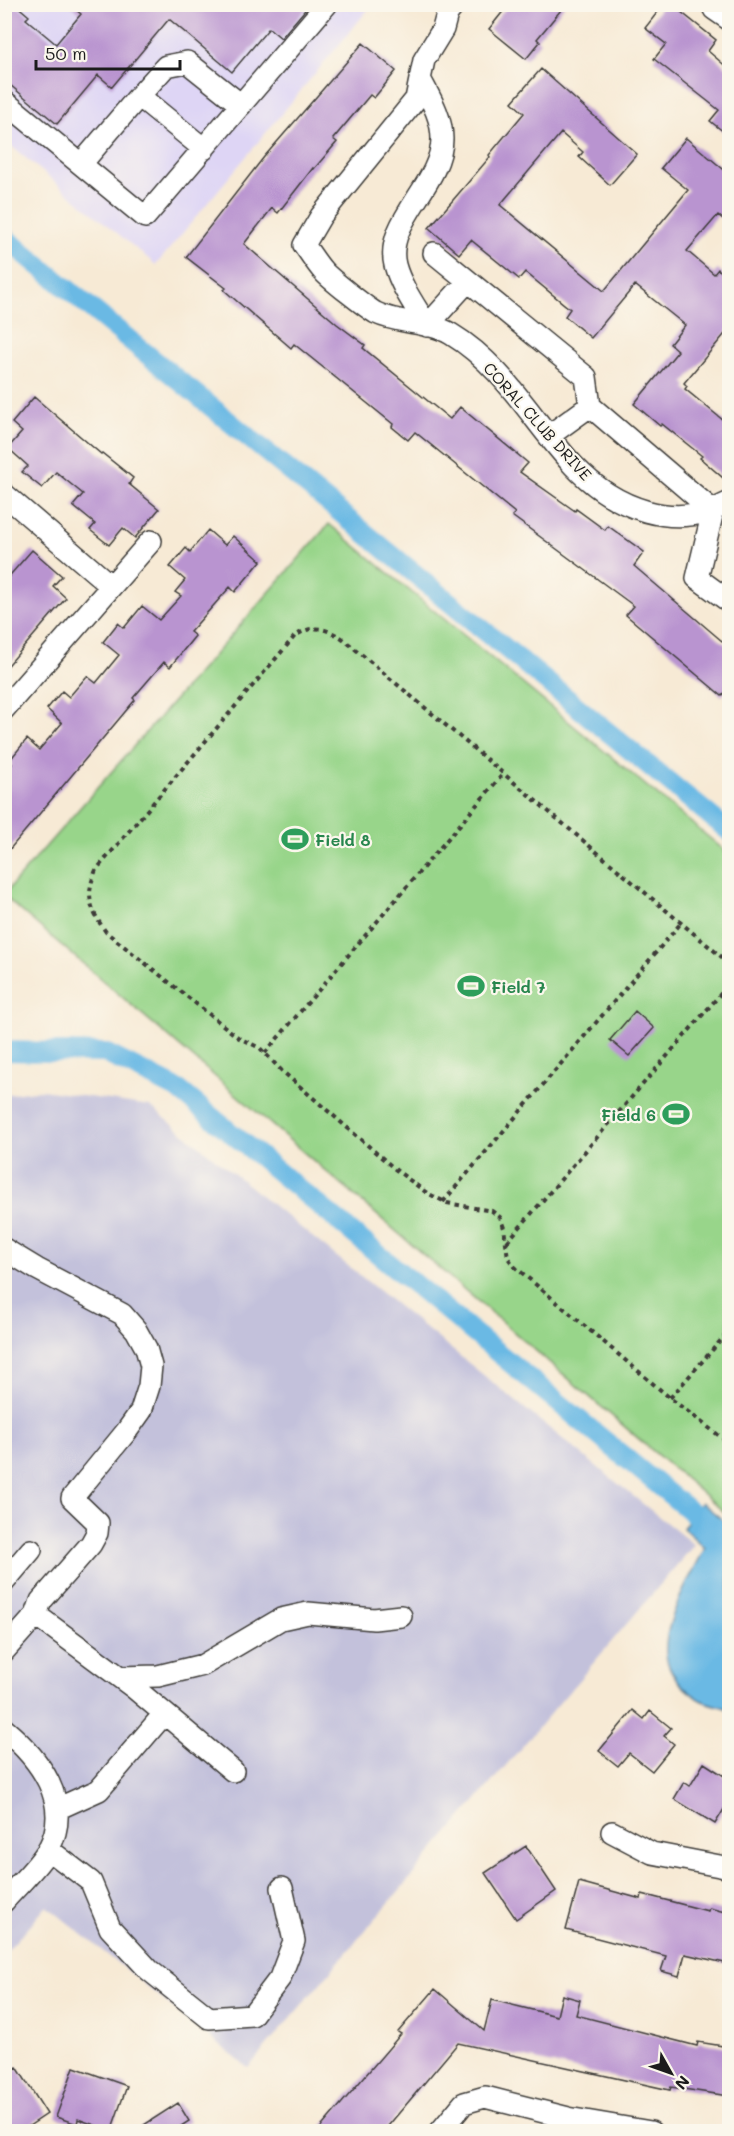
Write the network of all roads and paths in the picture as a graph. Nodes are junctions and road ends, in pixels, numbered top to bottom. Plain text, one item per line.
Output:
1 (327, 4) edge
2 (455, 4) edge
3 (712, 4) edge
4 (729, 20) edge
5 (420, 79) junction
6 (139, 96) junction
7 (4, 101) edge
8 (241, 105) junction
9 (204, 149) junction
10 (81, 164) junction
11 (434, 253) dead end
12 (468, 281) junction
13 (427, 326) junction
14 (590, 406) junction
15 (550, 435) junction
16 (4, 494) edge
17 (721, 507) edge
18 (151, 540) dead end
19 (111, 586) junction
20 (727, 596) edge
21 (4, 709) edge
22 (503, 774) junction
23 (681, 923) junction
24 (729, 964) edge
25 (729, 983) edge
26 (265, 1053) junction
27 (443, 1202) junction
28 (506, 1242) junction
29 (4, 1249) edge
30 (729, 1330) edge
31 (670, 1398) junction
32 (729, 1444) edge
33 (31, 1551) dead end
34 (4, 1582) edge
35 (36, 1615) junction
36 (401, 1616) dead end
37 (4, 1651) edge
38 (120, 1677) junction
39 (164, 1714) junction
40 (4, 1729) edge
41 (233, 1771) dead end
42 (57, 1809) junction
43 (612, 1832) dead end
44 (48, 1849) junction
45 (729, 1868) edge
46 (282, 1888) dead end
47 (4, 1901) edge
48 (440, 2132) edge
49 (651, 2132) edge

1 - 8 street
2 - 5 street, CORAL CLUB DRIVE
3 - 4 street
5 - 13 street
5 - 13 street, CORAL CLUB DRIVE
6 - 8 street
6 - 9 street
6 - 10 street
7 - 10 street
8 - 9 street
9 - 10 street
11 - 12 street
12 - 13 street
12 - 14 street
13 - 15 street, CORAL CLUB DRIVE
14 - 15 street
14 - 17 street
15 - 17 street, CORAL CLUB DRIVE
16 - 19 street
17 - 20 street
18 - 19 street
19 - 21 street
22 - 23 path
22 - 26 path
22 - 26 path
23 - 24 path
23 - 27 path
25 - 28 path
26 - 27 path
27 - 28 path
28 - 31 path
29 - 35 street
30 - 31 path
31 - 32 path
33 - 34 street
35 - 37 street
35 - 38 street
36 - 38 street
38 - 39 street
39 - 41 street
39 - 42 street
40 - 42 street
42 - 44 street
43 - 45 street
44 - 46 street
44 - 47 street
48 - 49 street

